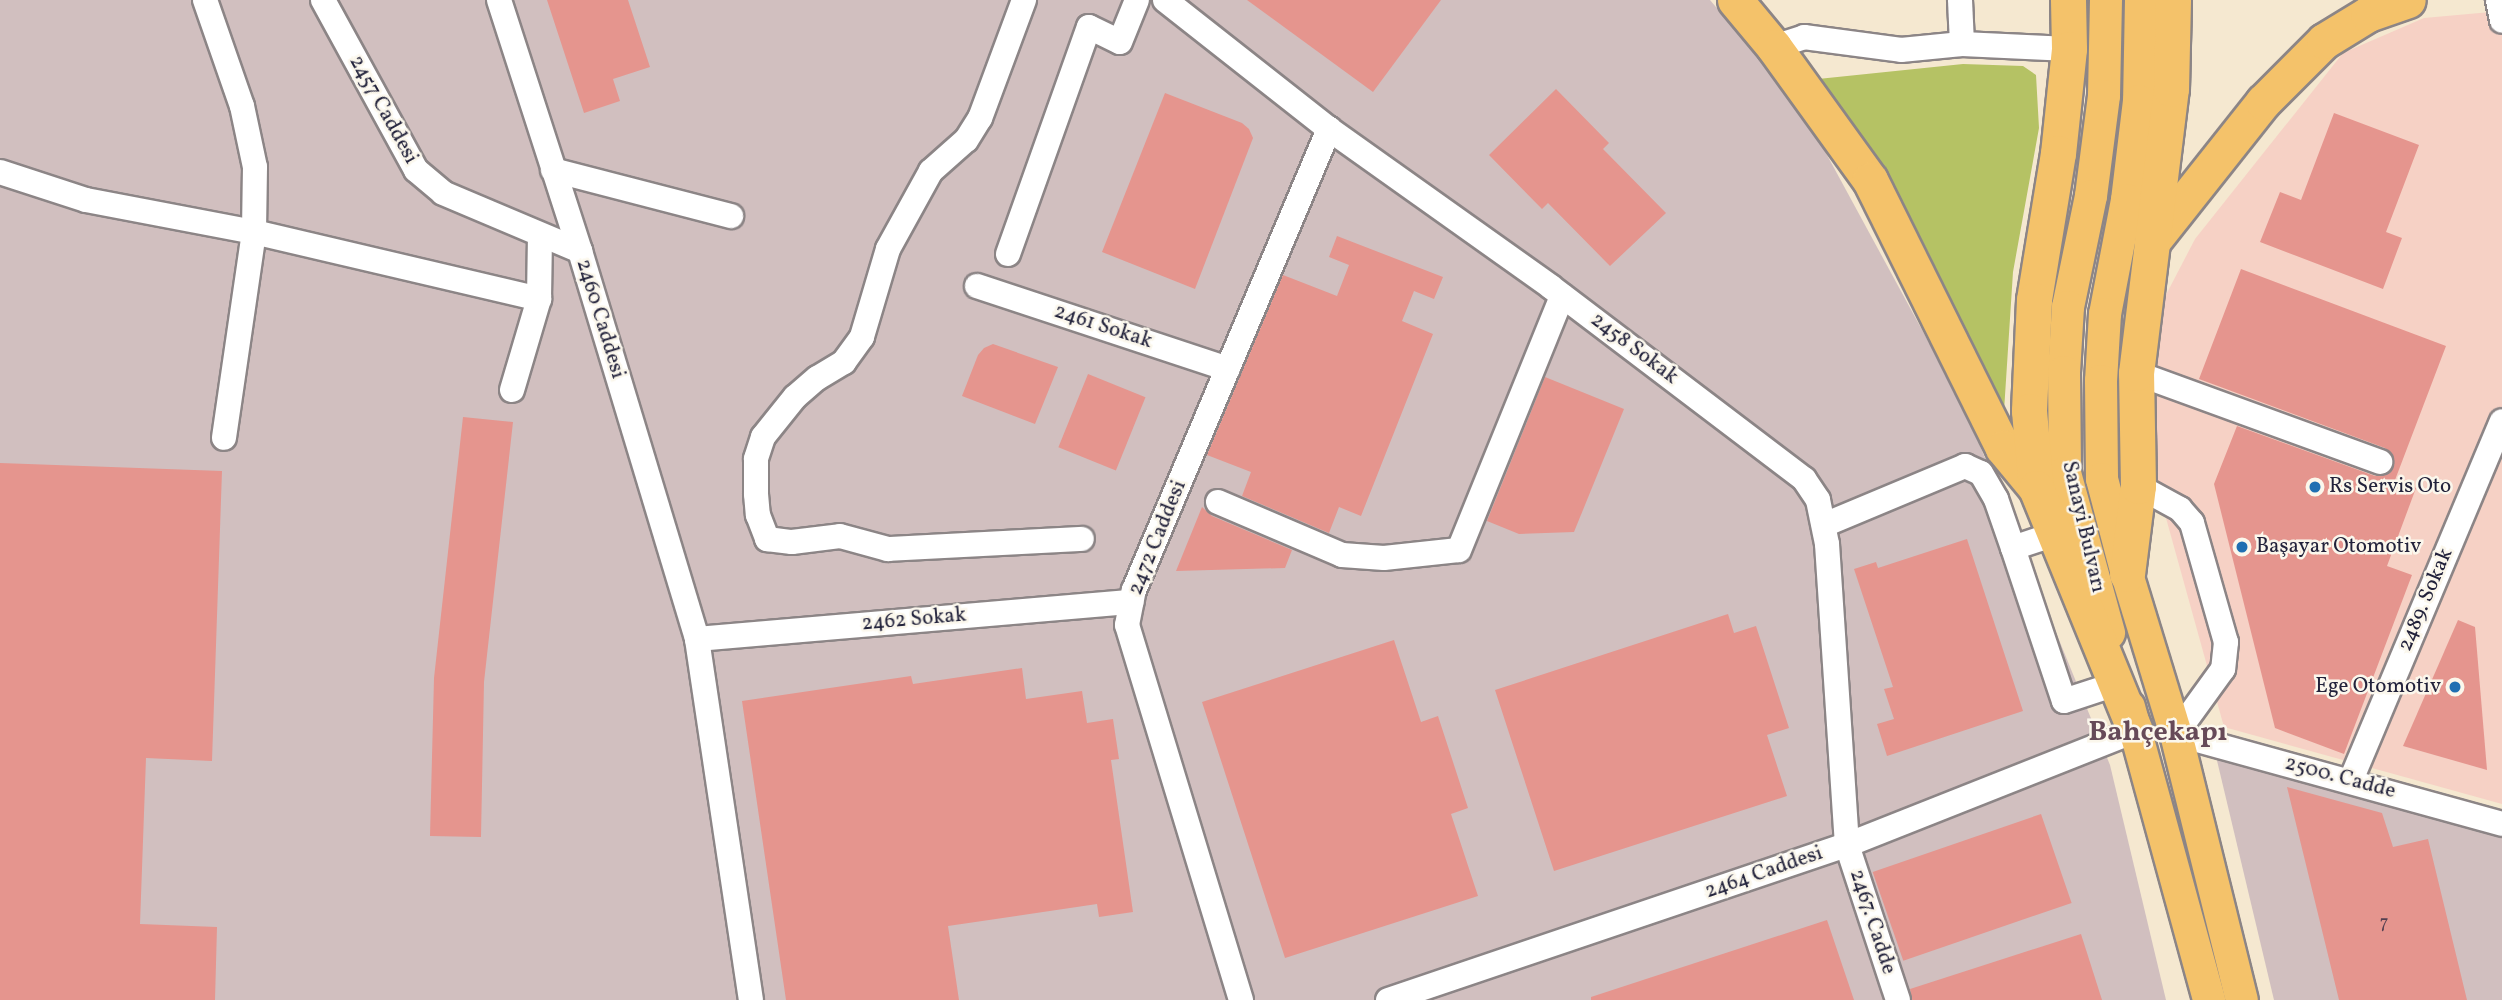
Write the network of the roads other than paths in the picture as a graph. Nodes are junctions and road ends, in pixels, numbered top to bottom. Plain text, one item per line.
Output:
1 (205, 0) edge
2 (323, 0) edge
3 (499, 0) edge
4 (1024, 0) edge
5 (1137, 0) edge
6 (1735, 0) edge
7 (1960, 0) edge
8 (2106, 0) edge
9 (2141, 0) edge
10 (2173, 0) edge
11 (2408, 0) edge
12 (2498, 0) edge
13 (1171, 2) edge
14 (2070, 2) edge
15 (2502, 21) edge
16 (1962, 44) junction
17 (1774, 47) junction
18 (2069, 49) junction
19 (1329, 129) junction
20 (553, 170) junction
21 (0, 172) edge
22 (731, 216) dead end
23 (254, 232) junction
24 (540, 235) junction
25 (2152, 242) junction
26 (580, 251) junction
27 (1008, 254) dead end
28 (977, 286) dead end
29 (1562, 296) junction
30 (539, 299) junction
31 (1228, 369) junction
32 (2136, 373) junction
33 (512, 390) dead end
34 (2502, 421) edge
35 (225, 438) dead end
36 (2380, 462) dead end
37 (2051, 480) junction
38 (2138, 486) junction
39 (1217, 502) dead end
40 (1824, 525) junction
41 (2055, 534) junction
42 (1082, 539) dead end
43 (2013, 548) junction
44 (2127, 574) junction
45 (1131, 602) junction
46 (697, 639) junction
47 (2116, 684) junction
48 (2135, 731) junction
49 (2176, 734) junction
50 (2351, 780) junction
51 (2502, 824) edge
52 (1847, 845) junction
53 (751, 1000) edge
54 (1241, 1000) edge
55 (1388, 1000) edge
56 (1898, 1000) edge
57 (2209, 1000) edge
58 (2242, 1000) edge

1 - 23 street
2 - 24 street, 2457 Caddesi
3 - 20 street, 2460 Caddesi
4 - 42 street
5 - 27 street
6 - 17 highway
7 - 16 street
8 - 37 main road, Sanayi Bulvarı
9 - 44 main road, Sanayi Bulvarı
10 - 25 highway
11 - 25 highway
12 - 15 street
13 - 19 street, 2458 Sokak
14 - 18 highway
16 - 17 street
16 - 18 street
17 - 37 highway
18 - 37 highway
19 - 29 street, 2458 Sokak
19 - 31 street, 2472 Caddesi
20 - 22 street
20 - 26 street, 2460 Caddesi
21 - 23 street
23 - 30 street
23 - 35 street
24 - 26 street, 2457 Caddesi
24 - 30 street
25 - 32 highway
26 - 46 street, 2460 Caddesi
28 - 31 street, 2461 Sokak
29 - 39 street
29 - 40 street, 2458 Sokak
30 - 33 street
31 - 45 street, 2472 Caddesi
32 - 36 street
32 - 38 highway
34 - 50 street, 2489. Sokak
37 - 41 highway
37 - 48 main road, Sanayi Bulvarı
38 - 44 highway
38 - 49 street
40 - 43 street
40 - 52 street, 2458 Sokak
41 - 43 street
41 - 47 highway
43 - 47 street
44 - 49 main road, Sanayi Bulvarı
45 - 46 street, 2462 Sokak
45 - 54 street, 2472 Caddesi
46 - 53 street, 2460 Caddesi
47 - 48 highway
48 - 52 street, 2464 Caddesi
48 - 57 main road, Sanayi Bulvarı
49 - 50 street, 2500. Cadde
49 - 58 main road, Sanayi Bulvarı
50 - 51 street, 2500. Cadde
52 - 55 street, 2464 Caddesi
52 - 56 street, 2467. Cadde

